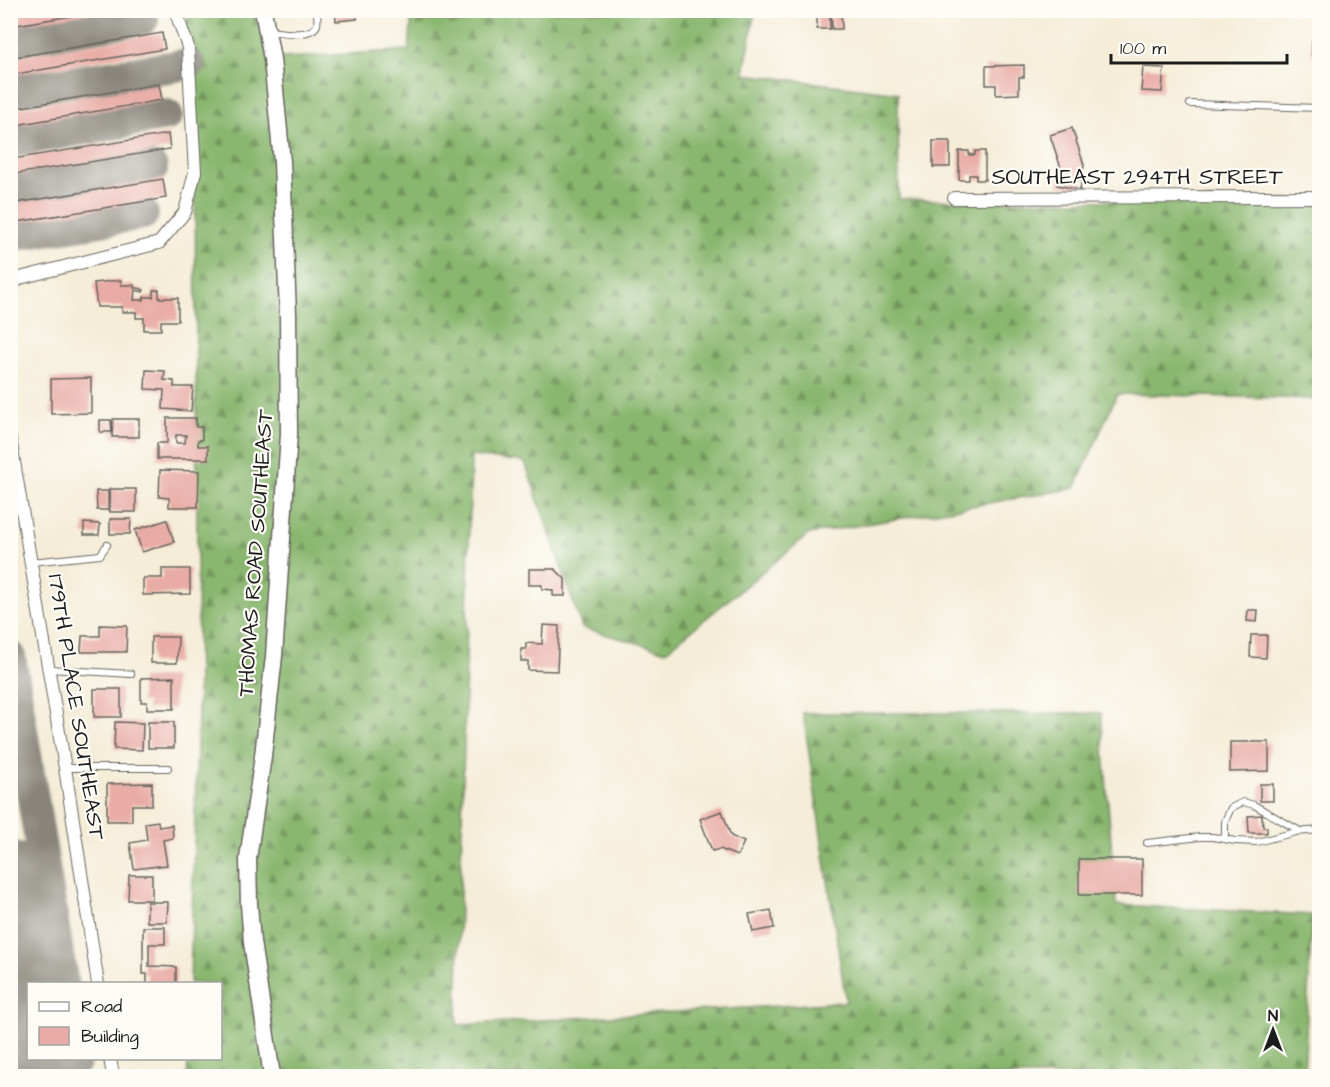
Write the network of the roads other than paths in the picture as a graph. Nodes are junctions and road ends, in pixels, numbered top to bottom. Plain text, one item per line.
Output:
1 (175, 10) edge
2 (263, 10) edge
3 (317, 10) edge
4 (268, 31) junction
5 (1190, 104) dead end
6 (1320, 108) edge
7 (1320, 197) edge
8 (954, 198) dead end
9 (10, 286) edge
10 (10, 438) edge
11 (107, 545) dead end
12 (31, 562) junction
13 (49, 669) junction
14 (131, 674) dead end
15 (65, 768) junction
16 (168, 768) dead end
17 (1320, 830) edge
18 (1302, 832) junction
19 (1225, 839) junction
20 (1148, 843) dead end
21 (98, 982) edge
22 (110, 1060) edge
23 (113, 1077) edge
24 (272, 1077) edge

1 - 9 street
2 - 4 street, THOMAS ROAD SOUTHEAST
3 - 4 lane
4 - 24 street, THOMAS ROAD SOUTHEAST
5 - 6 lane
7 - 8 street, SOUTHEAST 294TH STREET
10 - 12 street, 179TH PLACE SOUTHEAST
11 - 12 lane
12 - 13 street, 179TH PLACE SOUTHEAST
13 - 14 lane
13 - 15 street, 179TH PLACE SOUTHEAST
15 - 16 lane
15 - 21 street, 179TH PLACE SOUTHEAST
17 - 18 lane
18 - 19 lane
18 - 19 lane
19 - 20 lane
22 - 23 street

